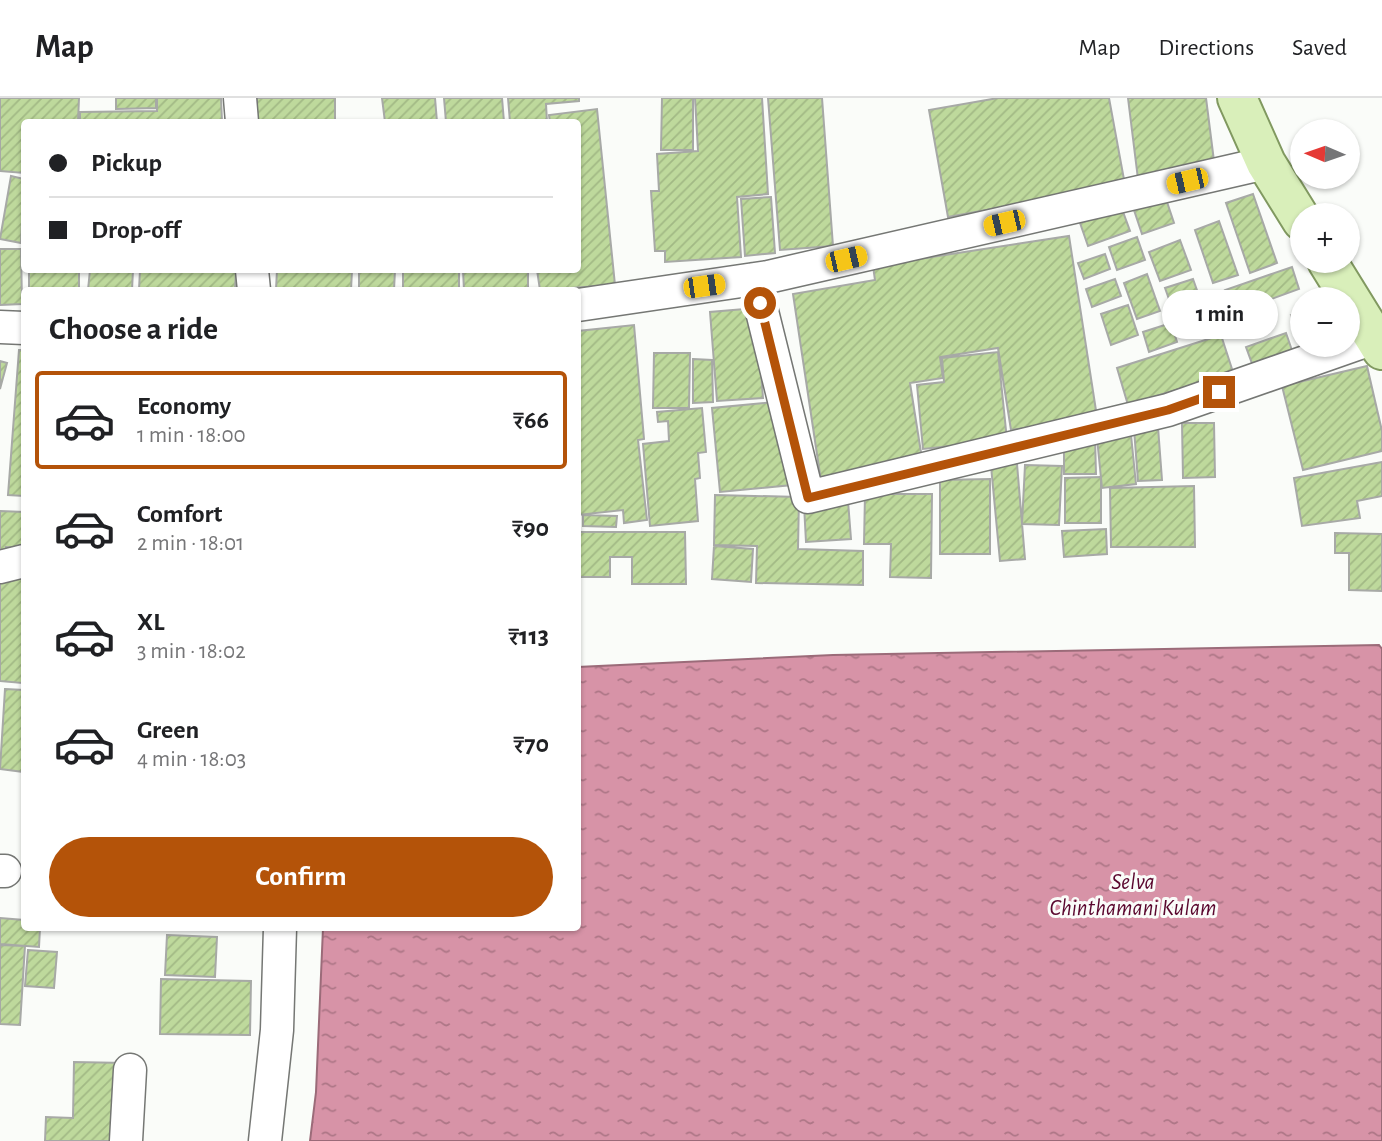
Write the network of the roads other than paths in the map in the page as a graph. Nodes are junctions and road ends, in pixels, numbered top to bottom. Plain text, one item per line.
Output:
1 (240, 98) edge
2 (1237, 98) edge
3 (242, 119) edge
4 (1266, 163) junction
5 (1291, 203) edge
6 (1334, 273) edge
7 (754, 279) junction
8 (581, 305) edge
9 (0, 327) edge
10 (21, 328) edge
11 (1378, 344) edge
12 (21, 562) edge
13 (0, 567) edge
14 (281, 931) edge
15 (131, 1070) dead end
16 (126, 1141) edge
17 (265, 1141) edge

1 - 3 street
2 - 4 main road
4 - 5 main road
4 - 7 street
6 - 11 main road
7 - 8 street
7 - 11 street
9 - 10 street
12 - 13 street
14 - 17 street
15 - 16 street

